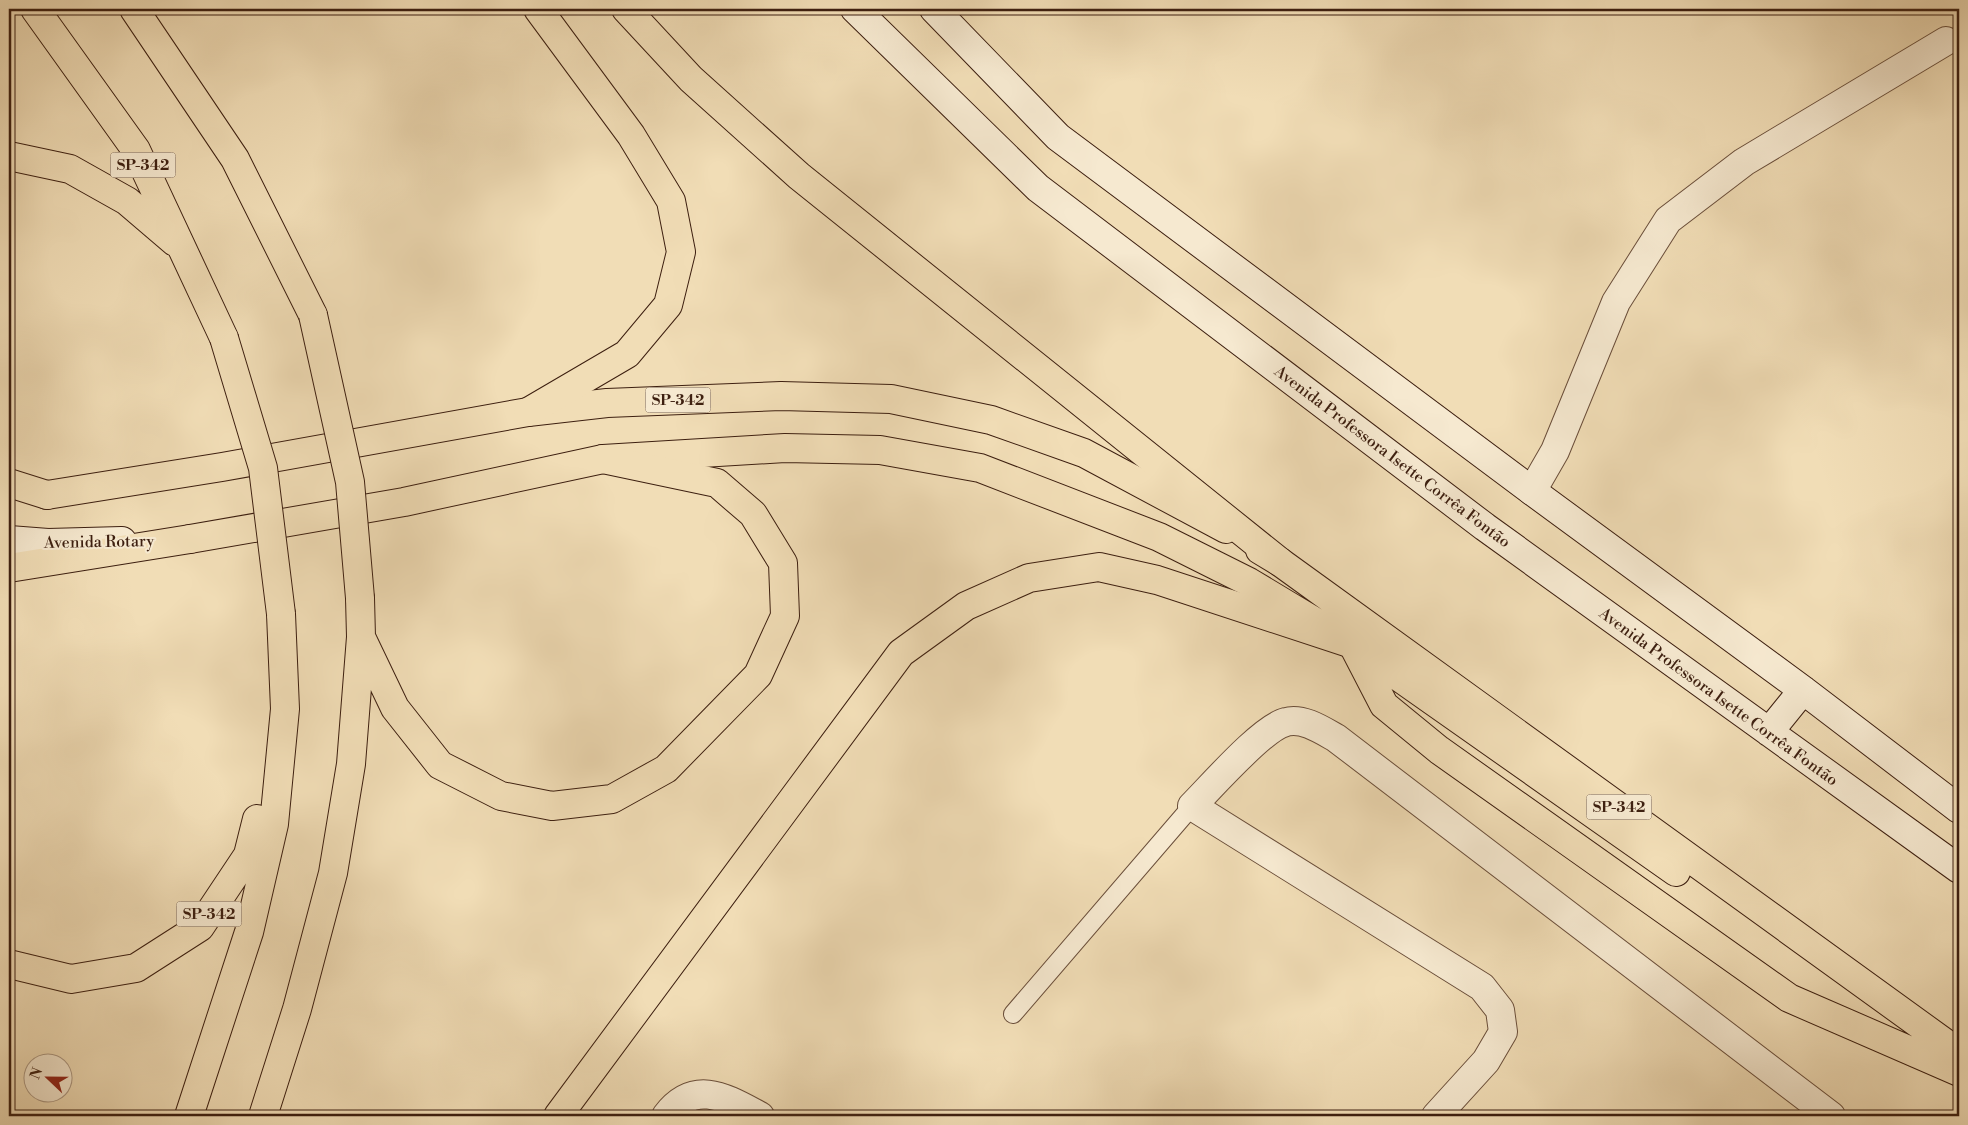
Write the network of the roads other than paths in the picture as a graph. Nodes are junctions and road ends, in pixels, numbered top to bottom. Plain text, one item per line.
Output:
1 (35, 9) edge
2 (134, 9) edge
3 (538, 9) edge
4 (626, 9) edge
5 (855, 9) edge
6 (934, 9) edge
7 (1946, 41) dead end
8 (9, 156) edge
9 (181, 247) junction
10 (528, 412) junction
11 (603, 459) junction
12 (9, 482) edge
13 (9, 491) edge
14 (1532, 491) junction
15 (47, 495) junction
16 (190, 538) junction
17 (9, 540) edge
18 (1280, 562) junction
19 (9, 568) edge
20 (361, 637) junction
21 (1352, 644) junction
22 (1803, 690) junction
23 (285, 709) junction
24 (1769, 732) junction
25 (1192, 806) junction
26 (1959, 809) edge
27 (1959, 869) edge
28 (9, 964) edge
29 (1013, 1014) dead end
30 (1959, 1053) edge
31 (1959, 1071) edge
32 (189, 1116) edge
33 (264, 1116) edge
34 (558, 1116) edge
35 (666, 1116) edge
36 (760, 1116) edge
37 (1436, 1116) edge
38 (1831, 1116) edge

1 - 9 main road, SP-342
2 - 20 main road, bridge
3 - 10 main road
4 - 18 main road
5 - 24 main road, Avenida Professora Isette Corrêa Fontão
6 - 14 main road
7 - 14 main road
8 - 9 main road
9 - 23 main road, SP-342, bridge
10 - 15 main road, SP-342
10 - 18 main road, SP-342
11 - 16 main road, SP-342
11 - 20 main road
11 - 21 main road, SP-342
12 - 15 main road
13 - 15 main road
14 - 22 main road
16 - 17 main road, Avenida Rotary
16 - 19 main road, SP-342
18 - 30 main road, SP-342
20 - 33 main road
21 - 31 main road, SP-342
21 - 31 main road
21 - 34 main road
22 - 24 main road
22 - 26 main road
23 - 28 main road, SP-342
23 - 32 main road
24 - 27 main road, Avenida Professora Isette Corrêa Fontão
25 - 29 lane
25 - 37 main road
25 - 38 main road
35 - 36 main road

